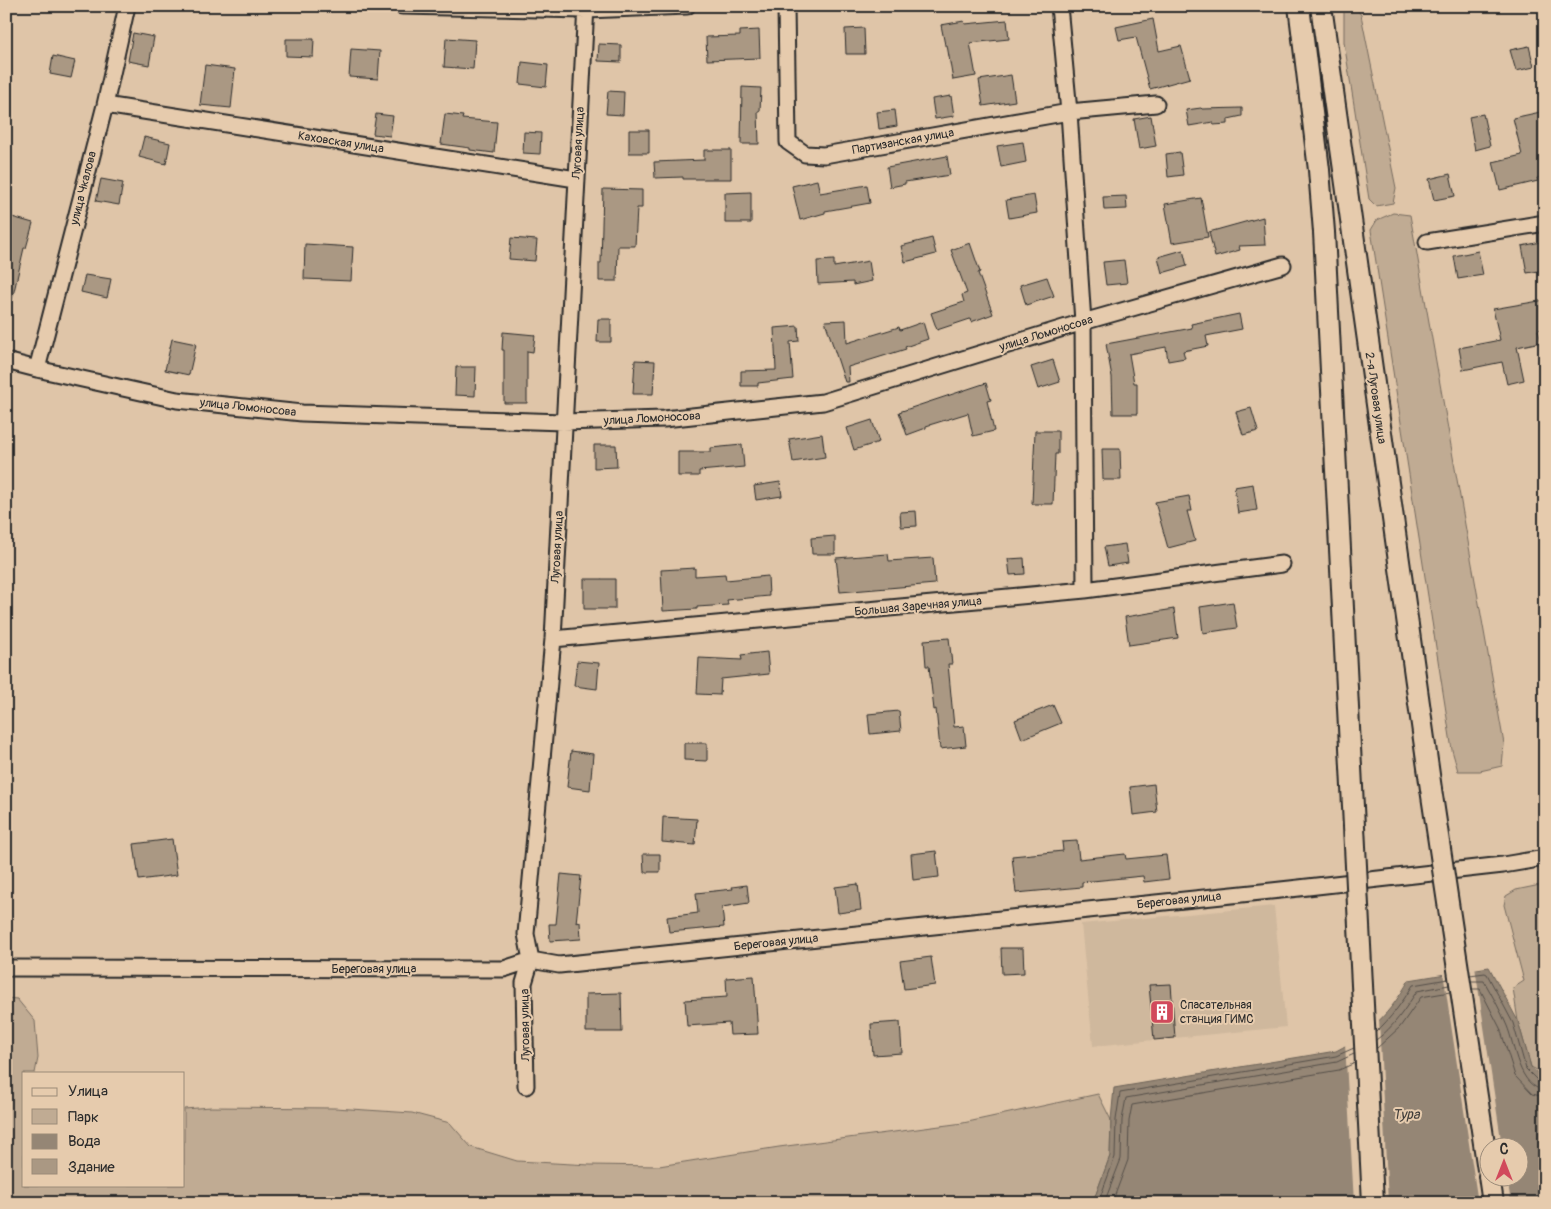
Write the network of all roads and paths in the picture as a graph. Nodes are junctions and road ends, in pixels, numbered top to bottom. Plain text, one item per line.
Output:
1 (127, 6) edge
2 (402, 6) edge
3 (687, 6) edge
4 (786, 6) edge
5 (1059, 6) edge
6 (1299, 6) edge
7 (1321, 6) edge
8 (586, 8) edge
9 (1156, 104) dead end
10 (105, 105) junction
11 (1069, 112) junction
12 (576, 179) junction
13 (1545, 223) edge
14 (1427, 242) dead end
15 (1283, 264) dead end
16 (1083, 322) junction
17 (6, 361) edge
18 (37, 369) junction
19 (564, 422) junction
20 (1282, 564) dead end
21 (1085, 590) junction
22 (553, 639) junction
23 (1545, 858) edge
24 (530, 960) junction
25 (6, 968) edge
26 (526, 1086) dead end
27 (1483, 1136) edge
28 (1491, 1186) edge
29 (1373, 1203) edge
30 (1493, 1203) edge

1 - 10 street, улица Чкалова
2 - 8 street
3 - 8 street
4 - 11 street, Партизанская улица
5 - 11 street
6 - 29 main road, bridge
7 - 27 main road, 2-я Луговая улица, bridge
8 - 12 street, Луговая улица
9 - 11 street, Партизанская улица
10 - 12 street, Каховская улица
10 - 18 street, улица Чкалова
11 - 16 street
12 - 19 street, Луговая улица
13 - 14 street
15 - 16 street, улица Ломоносова
16 - 19 street, улица Ломоносова
16 - 21 street
17 - 18 street, улица Ломоносова
18 - 19 street, улица Ломоносова
19 - 22 street, Луговая улица
20 - 21 street, Большая Заречная улица
21 - 22 street, Большая Заречная улица
22 - 24 street, Луговая улица
23 - 24 street, Береговая улица
24 - 25 street, Береговая улица
24 - 26 street, Луговая улица
28 - 30 main road

